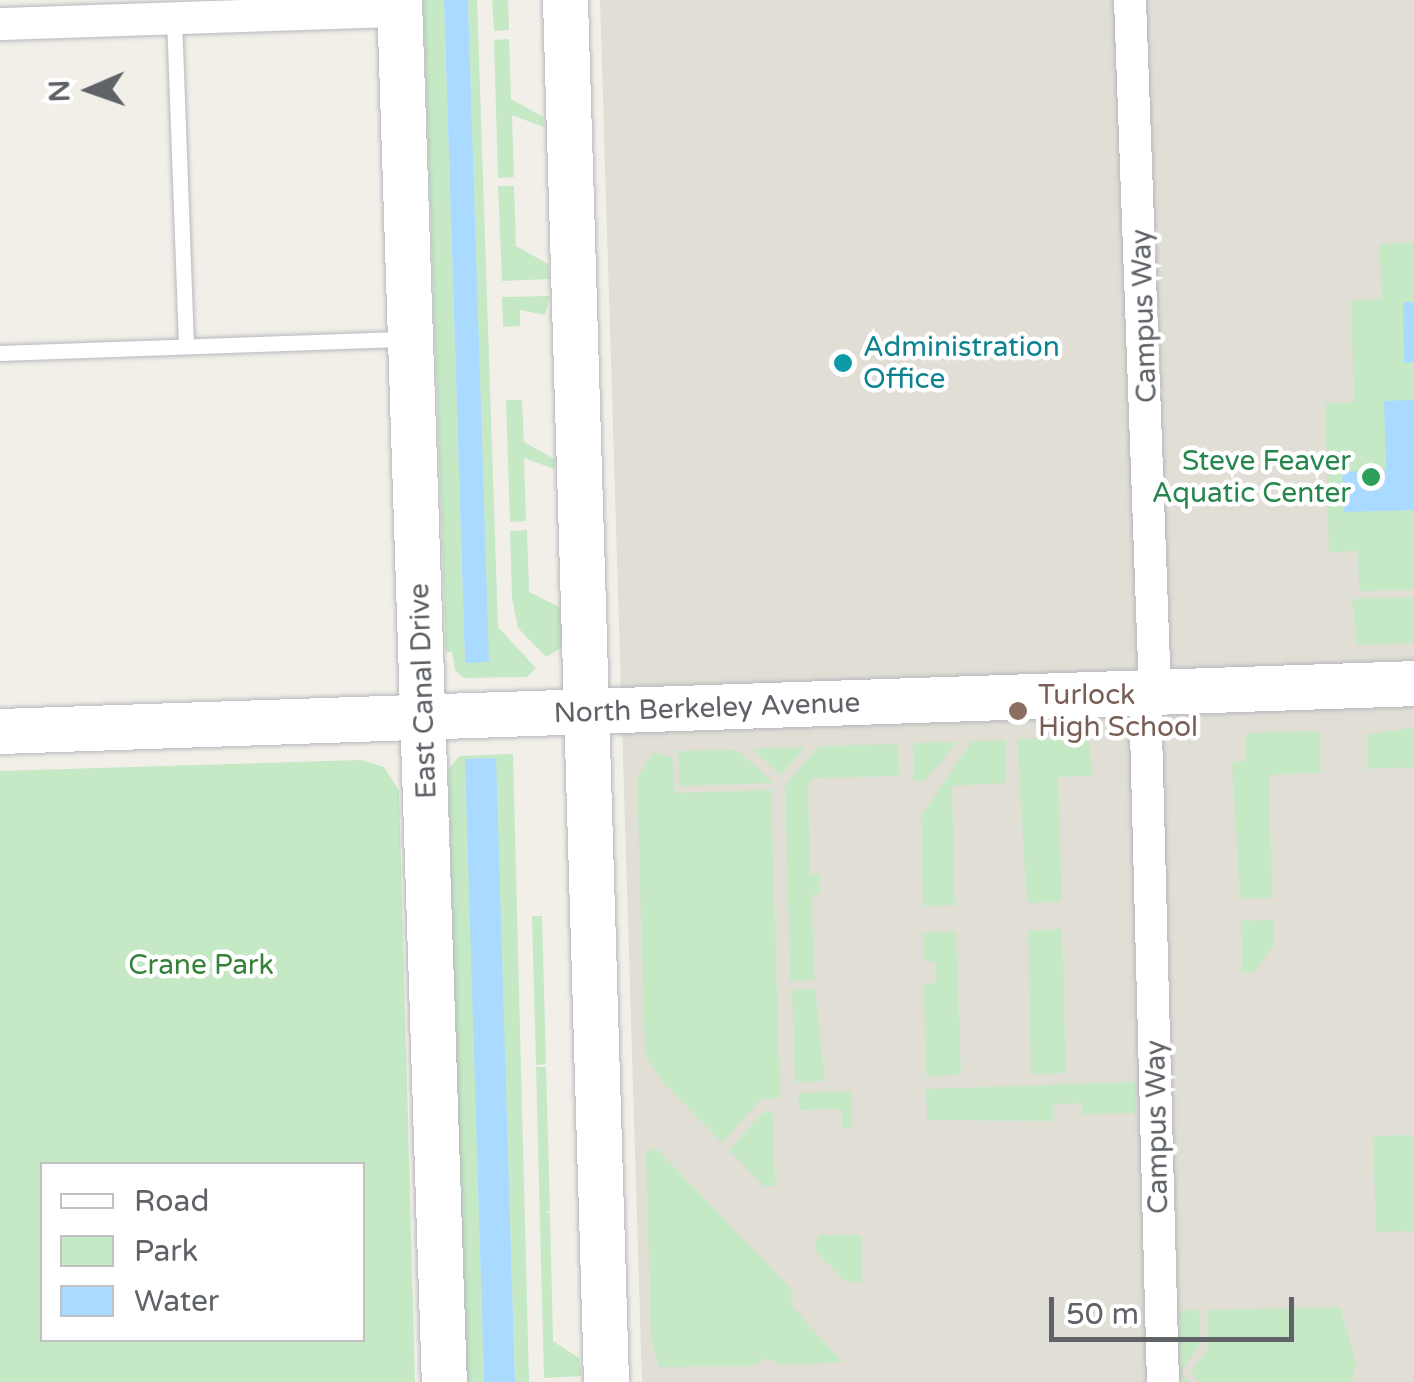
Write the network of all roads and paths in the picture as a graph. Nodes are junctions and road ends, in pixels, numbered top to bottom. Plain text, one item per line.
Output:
1 (565, 0) edge
2 (1130, 0) edge
3 (399, 5) edge
4 (174, 18) junction
5 (0, 24) edge
6 (411, 338) junction
7 (186, 346) junction
8 (0, 353) edge
9 (1414, 684) edge
10 (1150, 692) junction
11 (589, 712) junction
12 (424, 719) junction
13 (0, 731) edge
14 (444, 1382) edge
15 (606, 1382) edge
16 (1164, 1382) edge

1 - 11 main road
2 - 10 street, Campus Way
3 - 4 street
3 - 6 main road, East Canal Drive
4 - 5 street
4 - 7 lane
6 - 7 lane
6 - 12 main road, East Canal Drive
7 - 8 lane
9 - 10 main road, North Berkeley Avenue
10 - 11 main road, North Berkeley Avenue
10 - 16 street, Campus Way
11 - 12 main road, North Berkeley Avenue
11 - 15 main road
12 - 13 main road, North Berkeley Avenue
12 - 14 main road, East Canal Drive

